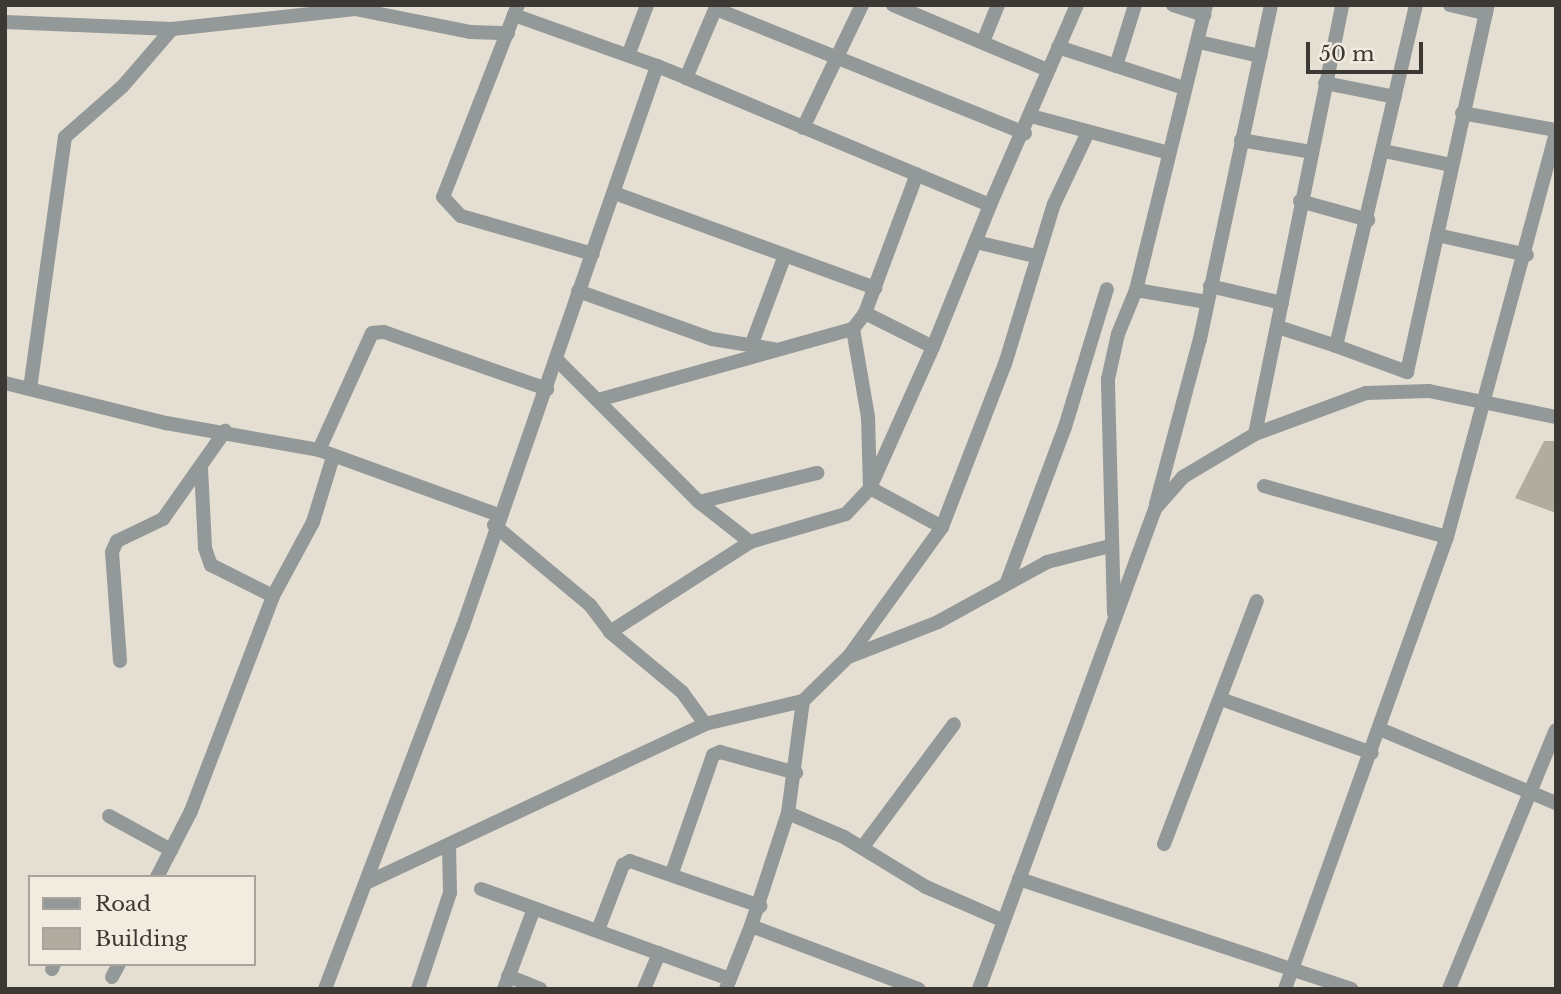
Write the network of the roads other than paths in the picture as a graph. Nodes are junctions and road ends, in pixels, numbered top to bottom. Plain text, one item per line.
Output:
1 (647, 5) edge
2 (862, 5) edge
3 (893, 5) edge
4 (998, 5) edge
5 (1077, 5) edge
6 (1136, 5) edge
7 (1173, 5) edge
8 (1271, 5) edge
9 (1342, 5) edge
10 (1416, 5) edge
11 (1450, 5) edge
12 (717, 7) edge
13 (1487, 9) edge
14 (516, 10) edge
15 (1205, 10) edge
16 (5, 22) edge
17 (172, 29) junction
18 (508, 33) junction
19 (983, 42) junction
20 (1199, 42) junction
21 (1059, 47) junction
22 (628, 54) junction
23 (1260, 56) junction
24 (837, 57) junction
25 (657, 66) junction
26 (1116, 66) junction
27 (1048, 70) junction
28 (686, 78) junction
29 (1325, 83) junction
30 (1184, 88) junction
31 (1395, 97) junction
32 (1462, 113) junction
33 (1031, 116) junction
34 (803, 128) junction
35 (1088, 132) junction
36 (1556, 132) edge
37 (1025, 133) junction
38 (1241, 139) junction
39 (1384, 151) junction
40 (1311, 152) junction
41 (1169, 153) junction
42 (1451, 165) junction
43 (918, 174) junction
44 (617, 194) junction
45 (1300, 201) junction
46 (990, 205) junction
47 (1368, 220) junction
48 (1437, 235) junction
49 (979, 243) junction
50 (593, 254) junction
51 (785, 255) junction
52 (1527, 255) junction
53 (1035, 256) junction
54 (1210, 286) junction
55 (875, 288) junction
56 (1107, 289) dead end
57 (1136, 290) junction
58 (578, 291) junction
59 (1207, 302) junction
60 (1282, 303) junction
61 (865, 313) junction
62 (1278, 327) junction
63 (853, 329) junction
64 (751, 346) junction
65 (1336, 346) junction
66 (933, 347) junction
67 (782, 351) junction
68 (558, 361) junction
69 (1407, 372) junction
70 (5, 383) edge
71 (30, 389) junction
72 (547, 389) junction
73 (1429, 391) junction
74 (598, 400) junction
75 (1484, 404) junction
76 (1556, 417) edge
77 (225, 431) junction
78 (1255, 434) junction
79 (326, 453) junction
80 (201, 468) junction
81 (817, 473) dead end
82 (1264, 486) dead end
83 (870, 488) junction
84 (699, 502) junction
85 (1155, 509) junction
86 (496, 520) junction
87 (942, 527) junction
88 (1447, 537) junction
89 (750, 542) junction
90 (1110, 546) junction
91 (1007, 582) junction
92 (273, 596) junction
93 (1257, 601) dead end
94 (1114, 621) junction
95 (610, 632) junction
96 (849, 656) junction
97 (120, 661) dead end
98 (1221, 699) junction
99 (803, 701) junction
100 (705, 724) junction
101 (954, 724) dead end
102 (1381, 730) junction
103 (1556, 730) edge
104 (1372, 753) junction
105 (796, 773) junction
106 (1531, 792) junction
107 (1556, 803) edge
108 (788, 813) junction
109 (109, 816) dead end
110 (1164, 844) dead end
111 (449, 845) junction
112 (862, 848) junction
113 (171, 850) junction
114 (672, 873) junction
115 (158, 875) edge
116 (1019, 879) junction
117 (366, 883) junction
118 (481, 889) dead end
119 (760, 906) junction
120 (533, 911) junction
121 (1002, 919) junction
122 (751, 926) junction
123 (598, 930) junction
124 (659, 953) junction
125 (1293, 967) junction
126 (506, 982) edge
127 (727, 984) edge
128 (325, 989) edge
129 (418, 989) edge
130 (541, 989) edge
131 (644, 989) edge
132 (919, 989) edge
133 (979, 989) edge
134 (1285, 989) edge
135 (1351, 989) edge
136 (1450, 989) edge

1 - 22 street
2 - 24 street
3 - 19 street
4 - 19 street
5 - 21 street
6 - 26 street
7 - 15 street
8 - 23 street
9 - 29 street
10 - 31 street
11 - 13 street
12 - 24 street
12 - 28 street
13 - 32 street
14 - 18 street
14 - 22 street
15 - 20 street
16 - 17 street
17 - 18 street
17 - 71 street
18 - 50 street
19 - 27 street
20 - 23 street
20 - 30 street
21 - 26 street
21 - 27 street
22 - 25 street
23 - 38 street
24 - 34 street
24 - 37 street
25 - 28 street
25 - 44 street
26 - 30 street
27 - 33 street
28 - 34 street
29 - 31 street
29 - 40 street
30 - 41 street
31 - 39 street
32 - 36 street
32 - 42 street
33 - 35 street
33 - 37 street
34 - 43 street
35 - 41 street
35 - 53 street
36 - 52 street
37 - 46 street
38 - 40 street
38 - 54 street
39 - 42 street
39 - 47 street
40 - 45 street
41 - 57 street
42 - 48 street
43 - 46 street
43 - 55 street
44 - 50 street
44 - 51 street
45 - 47 street
45 - 60 street
46 - 49 street
47 - 65 street
48 - 52 street
48 - 69 street
49 - 53 street
49 - 66 street
50 - 58 street
51 - 55 street
51 - 64 street
52 - 75 street
53 - 87 street
54 - 59 street
54 - 60 street
55 - 61 street
56 - 91 street
57 - 59 street
57 - 90 street
58 - 64 street
58 - 68 street
59 - 85 street
60 - 62 street
61 - 63 street
61 - 66 street
62 - 65 street
62 - 78 street
63 - 67 street
63 - 83 street
64 - 67 street
65 - 69 street
66 - 83 street
67 - 74 street
68 - 72 street
68 - 74 street
69 - 73 street
70 - 71 street
71 - 77 street
72 - 79 street
72 - 86 street
73 - 75 street
73 - 78 street
74 - 84 street
75 - 76 street
75 - 88 street
77 - 79 street
77 - 80 street
78 - 85 street
79 - 86 street
79 - 92 street
80 - 92 street
80 - 97 street
81 - 84 street
82 - 88 street
83 - 87 street
83 - 89 street
84 - 89 street
85 - 94 street
86 - 95 street
86 - 117 street
87 - 96 street
88 - 102 street
89 - 95 street
90 - 91 street
90 - 94 street
91 - 96 street
92 - 113 street
93 - 98 street
94 - 116 street
95 - 100 street
96 - 99 street
98 - 104 street
98 - 110 street
99 - 100 street
99 - 105 street
100 - 111 street
101 - 112 street
102 - 104 street
102 - 106 street
103 - 106 street
104 - 125 street
105 - 108 street
105 - 114 street
106 - 107 street
106 - 136 street
108 - 112 street
108 - 119 street
109 - 113 street
111 - 117 street
111 - 129 street
112 - 121 street
113 - 115 street
114 - 119 street
114 - 123 street
116 - 121 street
116 - 125 street
117 - 128 street
118 - 120 street
119 - 122 street
120 - 123 street
120 - 126 street
121 - 133 street
122 - 127 street
122 - 132 street
123 - 124 street
124 - 127 street
124 - 131 street
125 - 134 street
125 - 135 street
126 - 130 street

